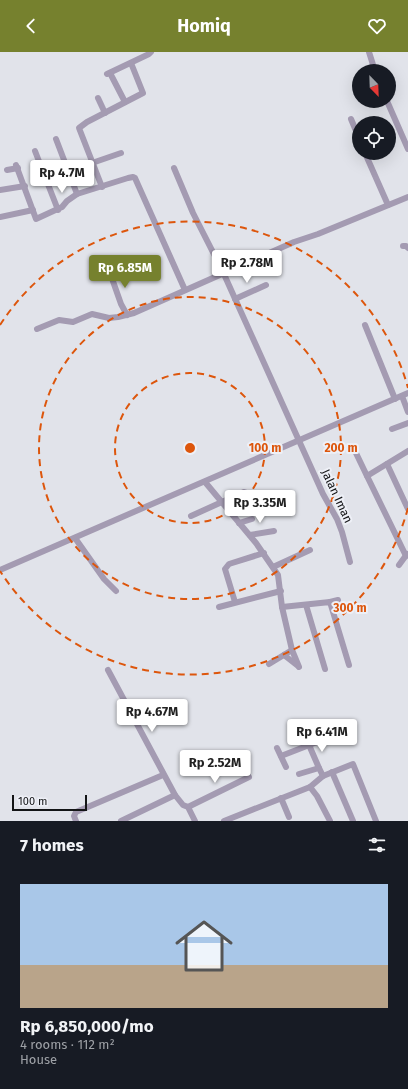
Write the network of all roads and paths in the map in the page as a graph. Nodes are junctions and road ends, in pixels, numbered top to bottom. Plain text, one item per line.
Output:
1 (151, 52) edge
2 (369, 52) edge
3 (131, 63) junction
4 (373, 64) edge
5 (98, 98) dead end
6 (124, 102) junction
7 (390, 108) edge
8 (105, 113) junction
9 (56, 138) dead end
10 (408, 149) edge
11 (35, 151) dead end
12 (121, 153) dead end
13 (368, 160) edge
14 (92, 163) junction
15 (174, 168) dead end
16 (7, 170) dead end
17 (24, 186) junction
18 (102, 187) junction
19 (0, 190) edge
20 (77, 194) junction
21 (408, 197) edge
22 (388, 205) junction
23 (33, 210) junction
24 (58, 210) junction
25 (0, 217) edge
26 (109, 270) dead end
27 (223, 272) junction
28 (266, 285) dead end
29 (185, 290) junction
30 (235, 299) junction
31 (128, 315) junction
32 (365, 325) dead end
33 (37, 329) dead end
34 (405, 395) edge
35 (395, 399) junction
36 (408, 412) edge
37 (408, 423) edge
38 (392, 429) dead end
39 (300, 441) junction
40 (355, 451) dead end
41 (408, 451) edge
42 (387, 464) junction
43 (367, 476) junction
44 (205, 482) junction
45 (221, 502) junction
46 (269, 505) dead end
47 (408, 510) edge
48 (191, 516) dead end
49 (252, 519) dead end
50 (239, 522) junction
51 (274, 531) dead end
52 (250, 535) junction
53 (75, 538) junction
54 (310, 550) dead end
55 (264, 553) junction
56 (407, 554) edge
57 (350, 562) dead end
58 (399, 565) dead end
59 (273, 567) junction
60 (0, 570) edge
61 (116, 591) dead end
62 (281, 591) junction
63 (338, 600) dead end
64 (235, 602) junction
65 (330, 602) junction
66 (306, 605) junction
67 (219, 607) dead end
68 (282, 607) junction
69 (292, 650) junction
70 (284, 655) junction
71 (268, 664) dead end
72 (349, 665) dead end
73 (325, 669) dead end
74 (108, 670) dead end
75 (317, 742) dead end
76 (309, 746) junction
77 (277, 748) dead end
78 (281, 756) junction
79 (286, 767) dead end
80 (319, 768) junction
81 (332, 772) junction
82 (299, 774) dead end
83 (163, 775) junction
84 (323, 776) junction
85 (249, 777) dead end
86 (310, 787) junction
87 (175, 795) junction
88 (281, 798) junction
89 (188, 807) junction
90 (289, 817) dead end
91 (76, 821) edge
92 (121, 821) edge
93 (195, 821) edge
94 (224, 821) edge
95 (330, 821) edge
96 (353, 821) edge
97 (376, 821) edge

1 - 3 street
2 - 4 street
3 - 6 street
3 - 6 street
5 - 8 street
6 - 8 street
7 - 10 street
8 - 14 street
9 - 20 street
11 - 24 street
12 - 14 street
13 - 22 street
14 - 18 street
15 - 27 street, Jalan Iman
16 - 17 street
17 - 19 street
17 - 23 street
18 - 20 street
18 - 29 street
20 - 24 street
21 - 22 street
22 - 27 street
23 - 24 street
23 - 25 street
26 - 31 street
27 - 29 street
27 - 30 street, Jalan Iman
28 - 30 street
29 - 31 street
30 - 39 street, Jalan Iman
31 - 33 street
32 - 35 street
34 - 35 street
34 - 36 street
35 - 39 street
37 - 38 street
39 - 44 street
39 - 57 street, Jalan Iman
40 - 43 street
41 - 42 street
42 - 43 street
42 - 47 street
43 - 56 street
44 - 45 street
44 - 53 street
45 - 46 street
45 - 48 street
45 - 50 street
49 - 50 street
50 - 52 street
51 - 52 street
52 - 55 street
53 - 60 street
53 - 61 street
54 - 59 street
55 - 59 street
55 - 64 street
56 - 58 street
59 - 62 street
62 - 64 street
62 - 68 street
63 - 65 street
64 - 67 street
65 - 66 street
65 - 72 street
66 - 68 street
66 - 73 street
68 - 69 street
69 - 70 street
69 - 70 street
70 - 71 street
74 - 83 street
75 - 76 street
76 - 78 street
76 - 80 street
77 - 78 street
78 - 79 street
80 - 82 street
80 - 84 street
81 - 84 street
81 - 96 street
81 - 97 street
83 - 87 street
83 - 91 street
84 - 86 street
85 - 89 street
86 - 88 street
86 - 95 street
87 - 89 street
87 - 92 street
88 - 90 street
88 - 94 street
89 - 93 street

